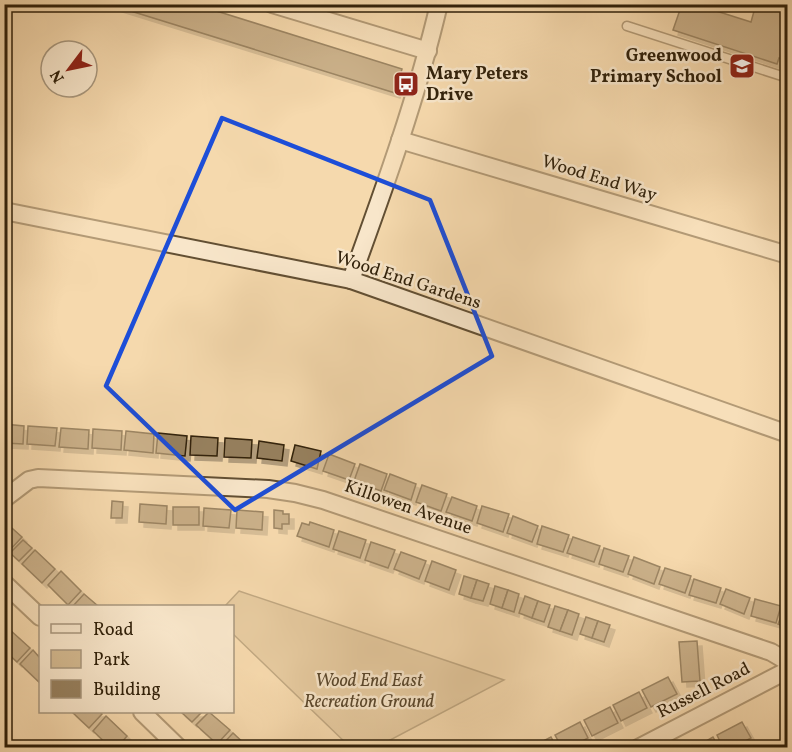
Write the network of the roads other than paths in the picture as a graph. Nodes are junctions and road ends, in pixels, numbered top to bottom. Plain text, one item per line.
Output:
1 (272, 4) edge
2 (439, 4) edge
3 (627, 27) dead end
4 (428, 51) junction
5 (788, 78) edge
6 (400, 140) junction
7 (4, 211) edge
8 (788, 255) edge
9 (351, 280) junction
10 (788, 434) edge
11 (4, 499) edge
12 (4, 583) edge
13 (39, 615) edge
14 (788, 663) edge
15 (788, 670) edge
16 (143, 713) edge
17 (179, 747) edge
18 (638, 747) edge

1 - 4 street
2 - 4 street
3 - 5 lane
4 - 6 street
6 - 8 street, Wood End Way
6 - 9 street
7 - 9 street, Wood End Gardens
9 - 10 street, Wood End Gardens
11 - 14 street, Killowen Avenue
12 - 13 street
15 - 18 street, Russell Road
16 - 17 street

